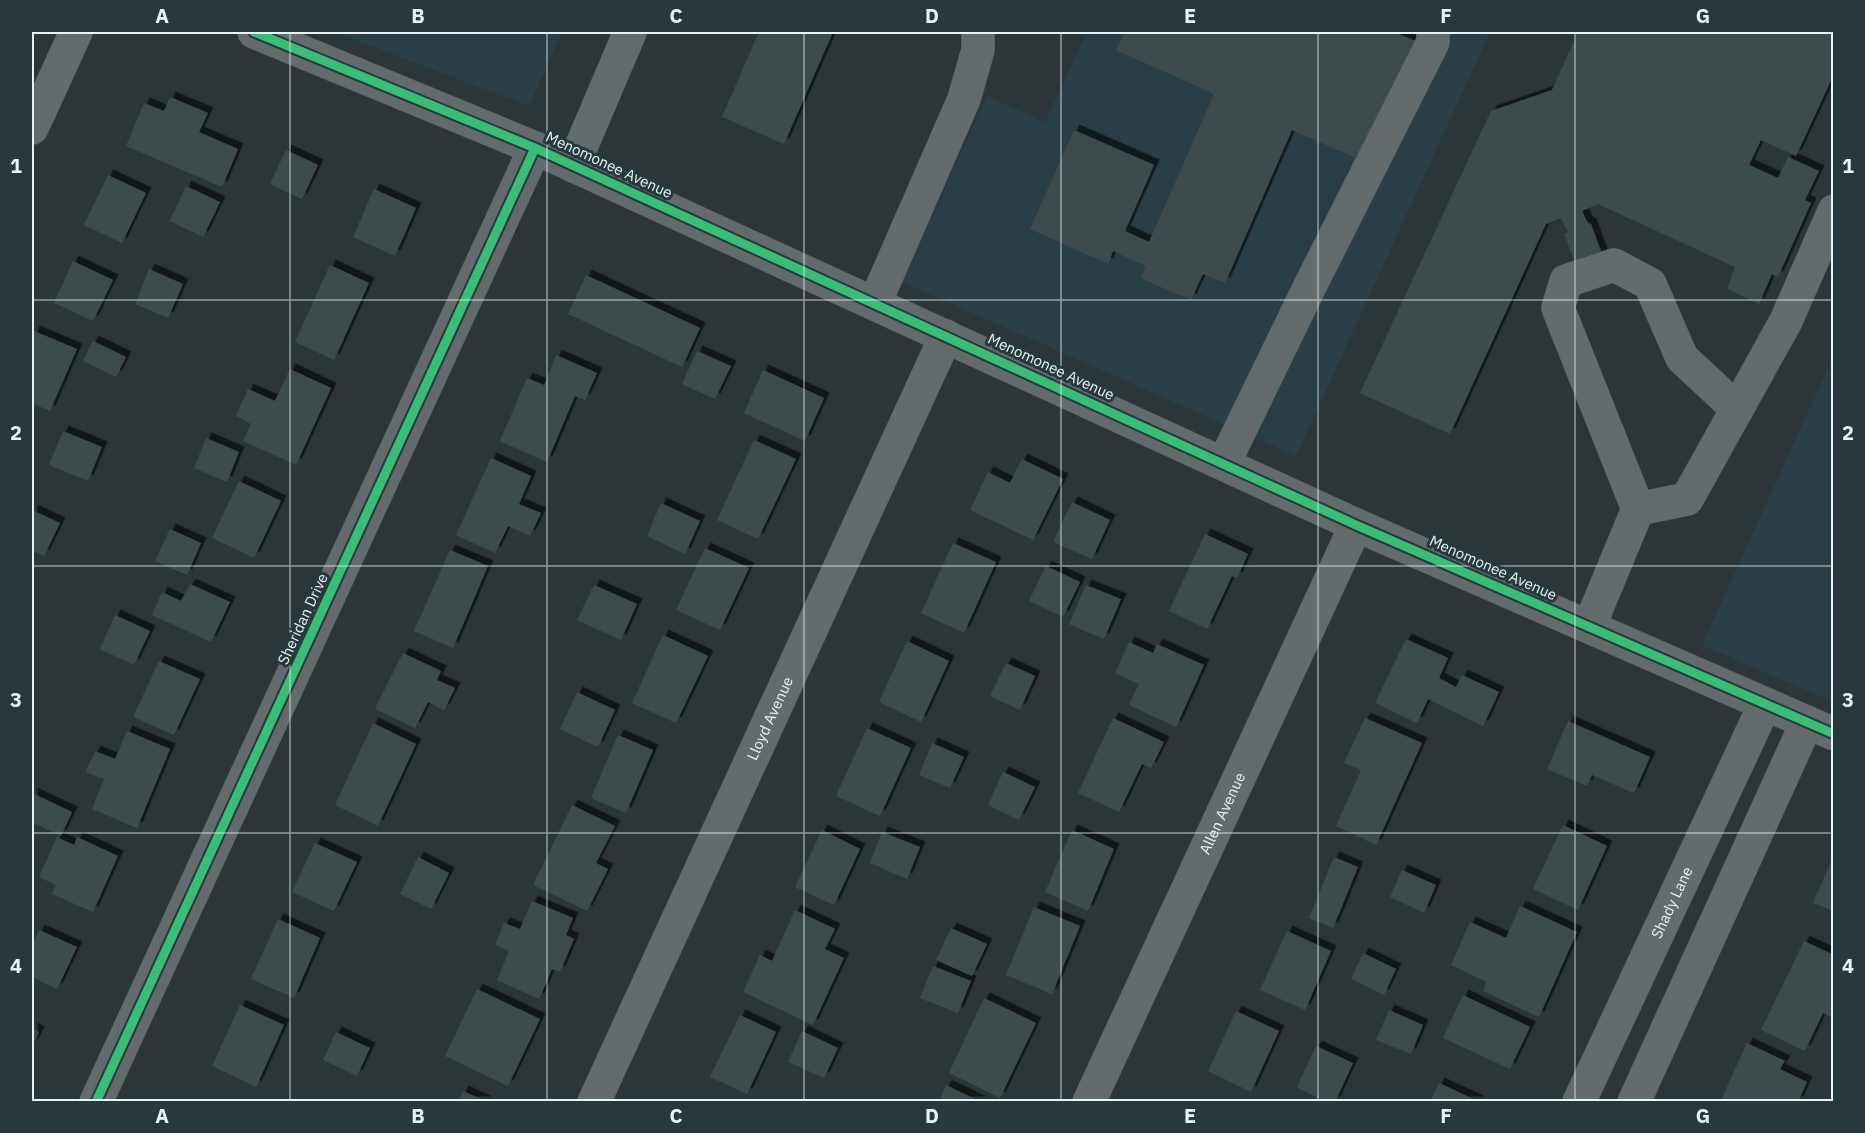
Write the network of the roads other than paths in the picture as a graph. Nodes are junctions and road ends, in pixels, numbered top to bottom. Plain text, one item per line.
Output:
1 (76, 32) edge
2 (254, 32) edge
3 (630, 32) edge
4 (978, 32) edge
5 (1433, 32) edge
6 (32, 128) edge
7 (535, 148) junction
8 (573, 166) junction
9 (1833, 211) edge
10 (875, 303) junction
11 (946, 336) junction
12 (1737, 409) junction
13 (1224, 463) junction
14 (1638, 509) junction
15 (1356, 525) junction
16 (1589, 627) junction
17 (1765, 704) junction
18 (1820, 728) edge
19 (96, 1101) edge
20 (594, 1101) edge
21 (1089, 1101) edge
22 (1579, 1101) edge
23 (1634, 1101) edge

1 - 6 street
2 - 7 street, Menomonee Avenue
3 - 8 street
4 - 10 street
5 - 13 street
7 - 8 street, Menomonee Avenue
7 - 19 street, Sheridan Drive
8 - 10 street, Menomonee Avenue
9 - 12 street
10 - 11 street, Menomonee Avenue
11 - 13 street, Menomonee Avenue
11 - 20 street, Lloyd Avenue
12 - 14 street
12 - 14 street
13 - 15 street, Menomonee Avenue
14 - 16 street
15 - 16 street, Menomonee Avenue
15 - 21 street, Allen Avenue
16 - 17 street, Menomonee Avenue
17 - 18 street, Menomonee Avenue
17 - 22 street, Shady Lane
18 - 23 street

